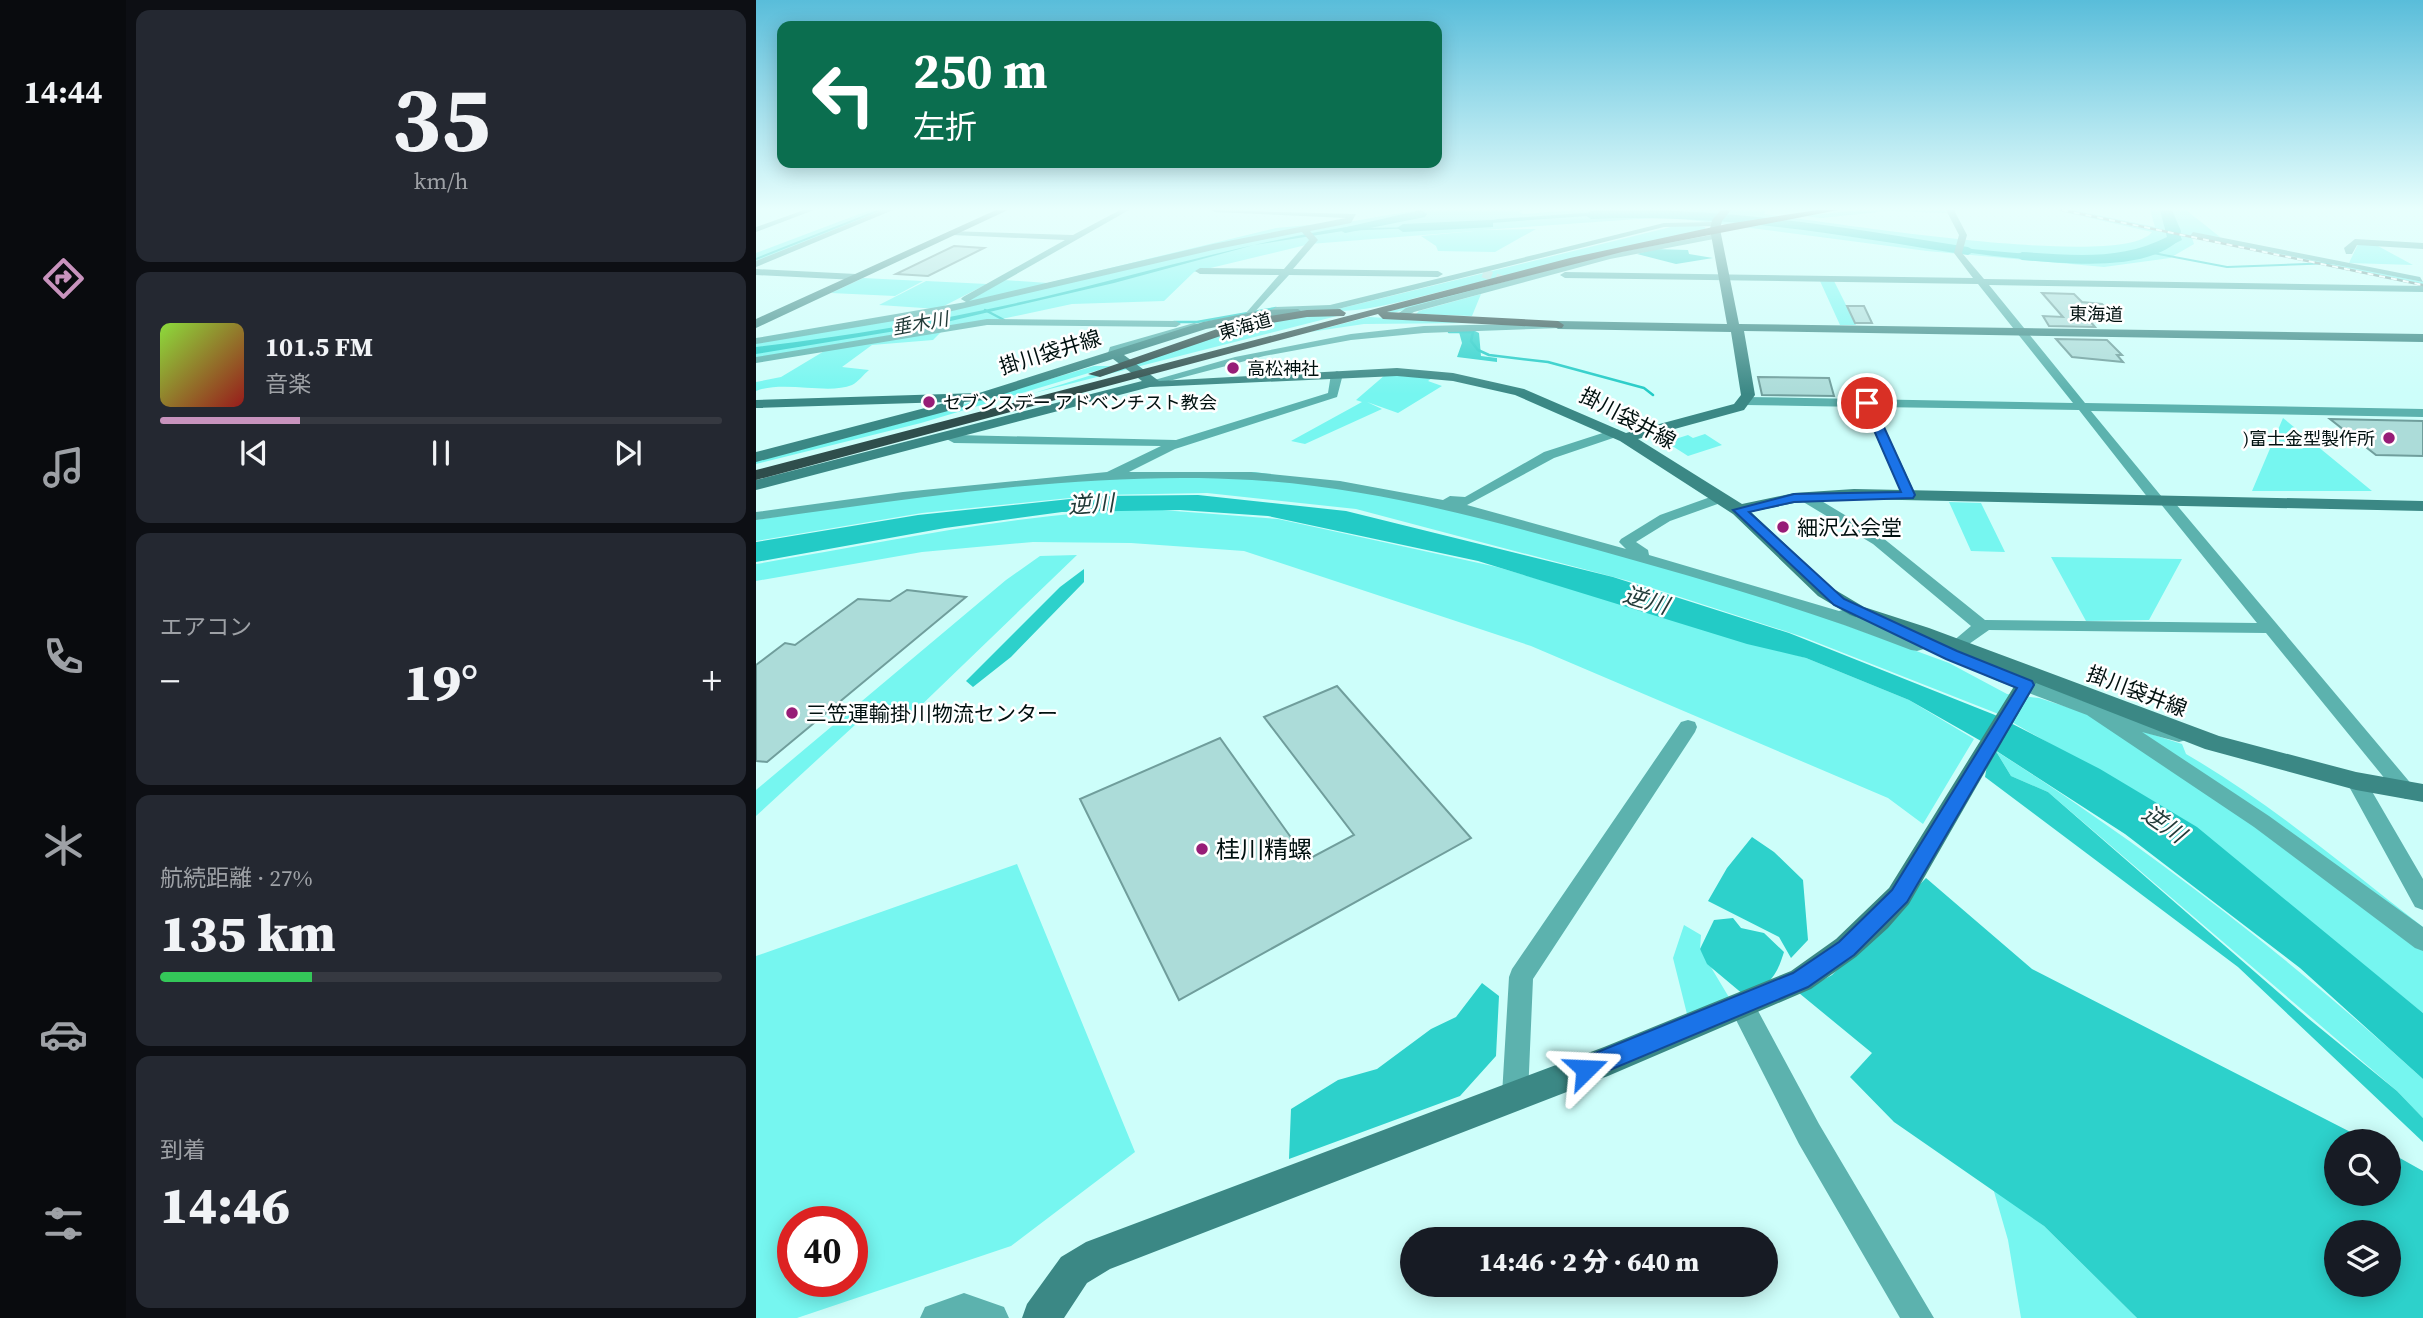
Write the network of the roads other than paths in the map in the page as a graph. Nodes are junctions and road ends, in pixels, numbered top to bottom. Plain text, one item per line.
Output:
1 (756, 272) edge
2 (868, 272) edge
3 (1015, 272) edge
4 (1108, 272) edge
5 (1244, 272) edge
6 (1286, 272) junction
7 (1483, 272) tunnel mouth
8 (1527, 272) edge
9 (1554, 272) edge
10 (1723, 272) edge
11 (1974, 272) edge
12 (2377, 272) edge
13 (1462, 275) junction
14 (1541, 275) junction
15 (856, 277) junction
16 (1724, 278) junction
17 (1982, 281) junction
18 (2423, 281) edge
19 (2423, 289) edge
20 (948, 309) junction
21 (1251, 313) junction
22 (1298, 313) junction
23 (1349, 316) junction
24 (1398, 317) junction
25 (756, 324) edge
26 (1196, 325) junction
27 (1558, 325) junction
28 (1585, 325) junction
29 (1735, 329) junction
30 (2022, 332) junction
31 (2423, 338) edge
32 (756, 341) edge
33 (1201, 358) junction
34 (756, 360) edge
35 (1120, 368) junction
36 (1151, 369) junction
37 (1338, 374) junction
38 (980, 397) junction
39 (1746, 401) junction
40 (1867, 403) junction
41 (756, 404) edge
42 (2082, 407) junction
43 (2423, 413) edge
44 (1620, 435) junction
45 (947, 436) junction
46 (1182, 442) junction
47 (756, 457) edge
48 (756, 467) edge
49 (756, 475) edge
50 (1110, 476) junction
51 (756, 485) edge
52 (1909, 495) junction
53 (1805, 497) junction
54 (1419, 498) junction
55 (1721, 498) junction
56 (2161, 500) junction
57 (2423, 506) edge
58 (1739, 510) junction
59 (756, 516) edge
60 (1654, 560) junction
61 (1855, 614) junction
62 (1983, 626) junction
63 (2273, 628) junction
64 (1955, 651) junction
65 (2024, 689) junction
66 (2094, 711) junction
67 (1688, 727) dead end
68 (2213, 743) junction
69 (2356, 781) junction
70 (2415, 792) edge
71 (2423, 900) edge
72 (2423, 941) edge
73 (1741, 1004) junction
74 (1515, 1095) junction
75 (936, 1318) edge
76 (993, 1318) edge
77 (1041, 1318) edge
78 (1918, 1318) edge

1 - 15 street
2 - 15 street
3 - 20 street
4 - 20 street
5 - 6 street
6 - 13 street
6 - 21 street
7 - 13 street
8 - 23 highway, 東海道
9 - 14 street
10 - 16 street
11 - 17 street
12 - 18 street
13 - 21 street
14 - 16 street
14 - 24 street
15 - 25 street
16 - 17 street
16 - 29 street
17 - 19 street
17 - 30 street
20 - 32 street
21 - 26 street
22 - 24 highway
22 - 35 street
22 - 36 highway
23 - 33 highway, 東海道
23 - 36 highway, 東海道
24 - 27 highway
26 - 34 street
26 - 35 street
27 - 28 street, 東海道
27 - 33 highway
28 - 29 street, 東海道
28 - 36 street
29 - 30 street, 東海道
29 - 39 street
30 - 31 street, 東海道
30 - 42 street
33 - 36 highway, 東海道
35 - 36 highway, 東海道
35 - 36 street, 掛川袋井線
35 - 36 highway
35 - 38 street, 掛川袋井線
35 - 48 highway, 東海道
35 - 49 highway, 東海道
36 - 37 street, 掛川袋井線
36 - 45 street
37 - 44 street, 掛川袋井線
37 - 46 street
38 - 41 street, 掛川袋井線
38 - 47 street
39 - 40 street
39 - 44 street
40 - 42 street
40 - 52 street
42 - 43 street
42 - 56 street
44 - 54 street
44 - 55 street, 掛川袋井線
45 - 46 street
45 - 51 street
46 - 50 street
50 - 54 street
50 - 59 street
52 - 53 street
52 - 56 street
53 - 58 street
53 - 62 street
54 - 60 street
55 - 58 street, 掛川袋井線
55 - 60 street
56 - 57 street
56 - 63 street
58 - 61 street, 掛川袋井線
60 - 61 street
61 - 64 street, 掛川袋井線
61 - 64 street
62 - 63 street
62 - 64 street
63 - 70 street
64 - 65 street
64 - 68 street, 掛川袋井線
65 - 66 street
65 - 73 street
66 - 68 street
66 - 72 street
67 - 74 street
68 - 69 street, 掛川袋井線
69 - 70 street, 掛川袋井線
69 - 71 street
73 - 74 street
73 - 78 street
74 - 77 street
75 - 76 street

